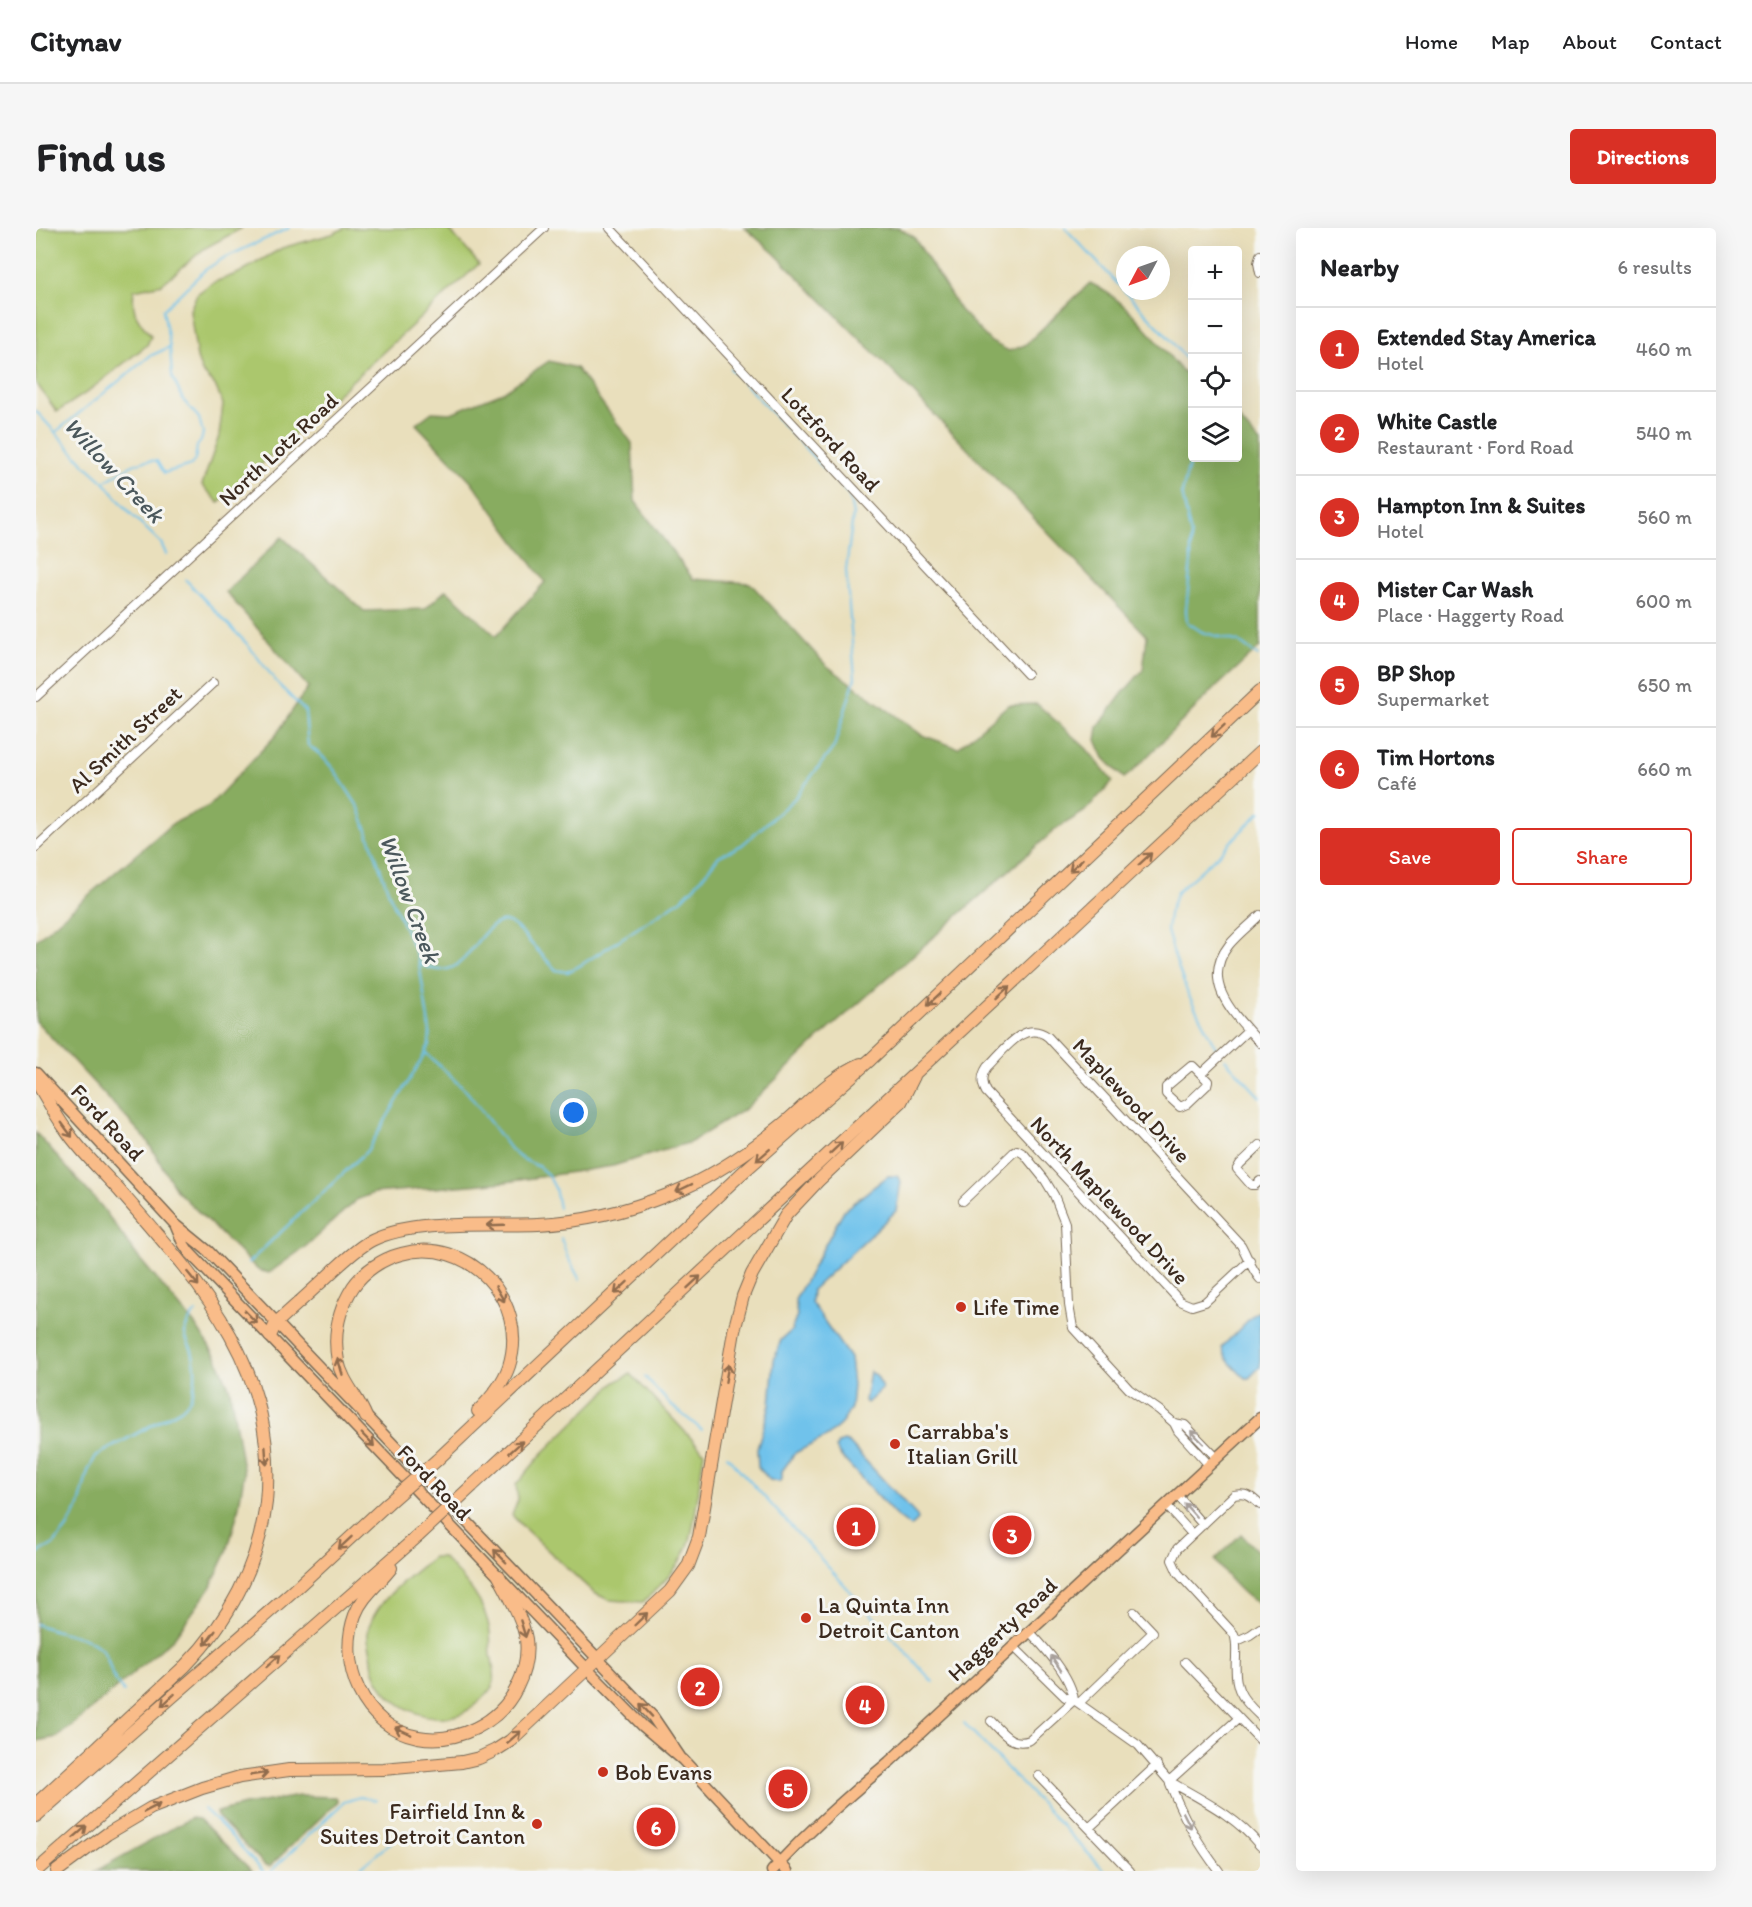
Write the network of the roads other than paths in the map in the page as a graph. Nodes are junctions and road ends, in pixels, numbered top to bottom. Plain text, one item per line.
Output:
1 (544, 228) edge
2 (610, 228) edge
3 (1260, 255) edge
4 (1260, 273) edge
5 (1027, 674) dead end
6 (213, 683) dead end
7 (1260, 691) edge
8 (36, 697) edge
9 (1260, 752) edge
10 (36, 847) edge
11 (1260, 915) edge
12 (1248, 1030) junction
13 (1260, 1043) edge
14 (870, 1060) junction
15 (36, 1073) edge
16 (1201, 1074) junction
17 (914, 1076) junction
18 (36, 1081) edge
19 (982, 1083) joint
20 (1260, 1145) edge
21 (1260, 1181) edge
22 (963, 1201) dead end
23 (175, 1224) junction
24 (1250, 1260) junction
25 (1260, 1266) edge
26 (1260, 1279) edge
27 (276, 1323) junction
28 (270, 1336) junction
29 (366, 1417) junction
30 (1260, 1418) edge
31 (448, 1450) junction
32 (1213, 1461) junction
33 (1177, 1495) junction
34 (1166, 1505) junction
35 (1260, 1505) edge
36 (1203, 1525) junction
37 (1192, 1534) junction
38 (401, 1552) junction
39 (499, 1576) junction
40 (1134, 1612) dead end
41 (1260, 1628) edge
42 (1029, 1631) junction
43 (1237, 1641) junction
44 (1014, 1646) junction
45 (598, 1659) junction
46 (1185, 1662) dead end
47 (587, 1669) junction
48 (1077, 1702) junction
49 (1260, 1716) edge
50 (1239, 1718) junction
51 (992, 1721) dead end
52 (1260, 1740) edge
53 (680, 1757) junction
54 (1157, 1765) junction
55 (1039, 1776) dead end
56 (1169, 1781) junction
57 (36, 1803) edge
58 (36, 1816) edge
59 (1089, 1828) junction
60 (1259, 1843) edge
61 (779, 1868) edge
62 (1217, 1868) edge
63 (36, 1871) edge
64 (57, 1871) edge
65 (1130, 1871) edge
66 (1207, 1871) edge

1 - 8 street, North Lotz Road
2 - 5 street, Lotzford Road
3 - 4 street
6 - 10 street, Al Smith Street
7 -> 14 highway
17 -> 9 highway
11 - 12 street
12 - 13 street
12 - 16 street
14 -> 27 highway
14 -> 31 highway
15 - 23 main road, Ford Road
16 - 16 street
38 -> 17 highway, bridge
45 -> 17 highway
18 -> 57 highway
19 - 24 street, North Maplewood Drive
19 - 24 street, Maplewood Drive
20 - 21 street
22 - 32 street
23 - 27 main road, Ford Road
23 -> 28 main road, Ford Road
24 - 25 street, Maplewood Drive
24 - 26 street, Maplewood Drive
27 - 28 highway
27 - 29 main road, Ford Road
28 -> 39 main road, Ford Road
29 -> 31 highway
45 -> 29 main road, Ford Road
30 - 32 main road, Haggerty Road
31 -> 58 highway, bridge
32 - 33 main road, Haggerty Road
33 - 34 main road, Haggerty Road
36 -> 33 street
34 - 37 street
34 - 42 main road, Haggerty Road
35 - 36 street
36 - 37 street
37 - 43 street
39 -> 38 highway
63 -> 38 highway
39 - 47 main road, Ford Road
40 - 48 street
41 - 43 street
42 - 44 main road, Haggerty Road
48 -> 42 street
43 - 49 street
44 - 48 street
44 - 61 main road, Haggerty Road
45 - 47 highway
53 -> 45 main road, Ford Road
46 - 50 street
47 - 53 main road, Ford Road
64 -> 47 highway
48 - 51 street
48 - 54 street
50 - 52 street
50 - 56 street
53 - 61 main road, Ford Road
54 - 56 street
54 - 59 street
55 - 59 street
56 - 60 street
56 -> 62 street
59 - 65 street
62 - 66 street

